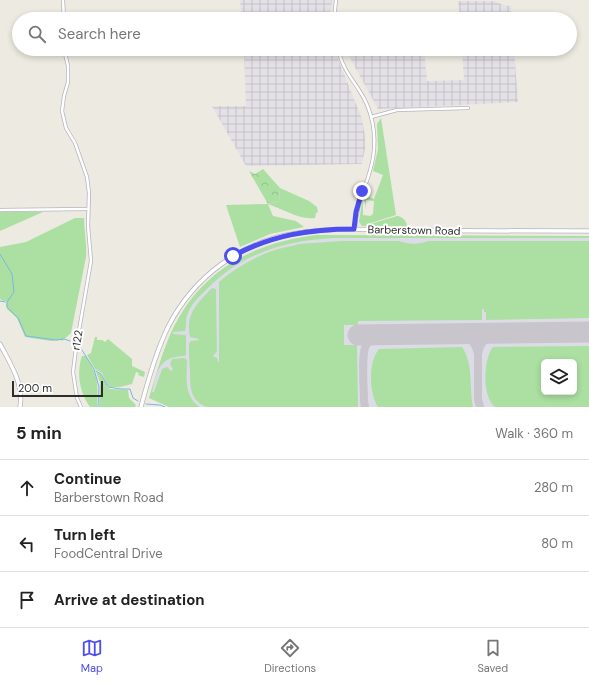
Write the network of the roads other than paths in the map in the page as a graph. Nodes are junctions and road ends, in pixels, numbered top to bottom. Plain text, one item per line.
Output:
1 (63, 0) edge
2 (336, 0) edge
3 (64, 12) edge
4 (335, 12) edge
5 (66, 56) edge
6 (340, 56) edge
7 (468, 108) dead end
8 (371, 117) junction
9 (88, 209) junction
10 (0, 210) edge
11 (354, 229) junction
12 (589, 231) edge
13 (0, 344) edge
14 (20, 407) edge
15 (81, 407) edge
16 (141, 407) edge

1 - 3 street
2 - 4 street
5 - 9 street, r122
6 - 8 street
7 - 8 street
8 - 11 street
9 - 10 street
9 - 15 street, r122
11 - 12 main road, Barberstown Road
11 - 16 main road, Barberstown Road
13 - 14 main road

